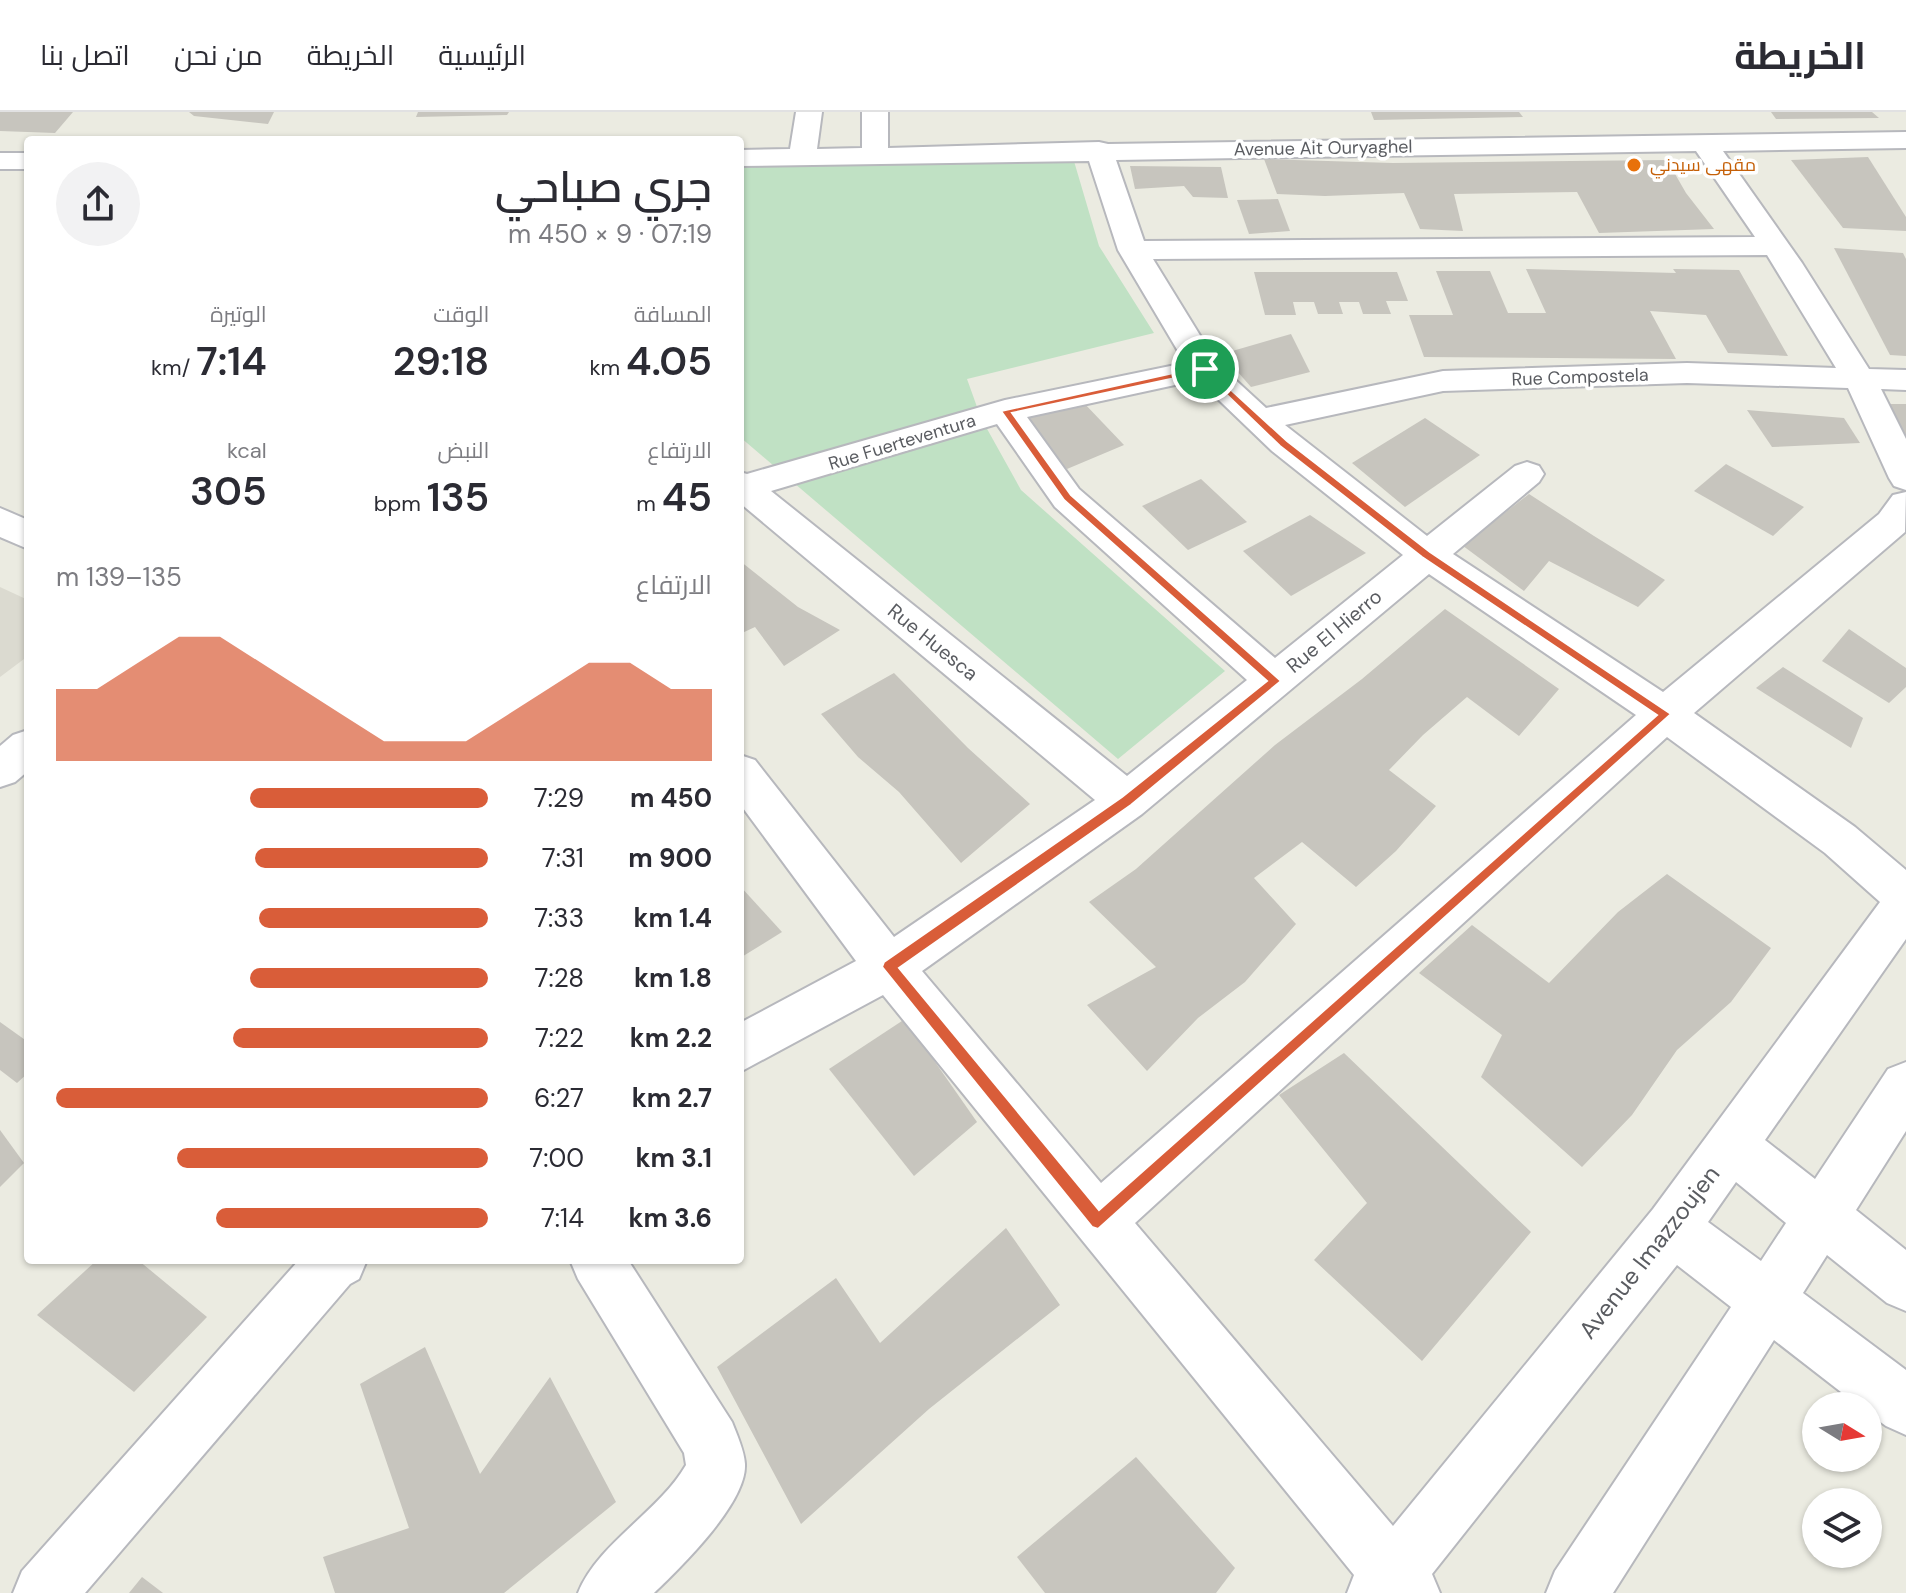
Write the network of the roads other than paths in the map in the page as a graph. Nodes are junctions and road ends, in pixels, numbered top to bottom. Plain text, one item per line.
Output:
1 (809, 112) edge
2 (875, 112) edge
3 (1906, 140) edge
4 (1704, 143) junction
5 (1099, 150) junction
6 (875, 156) junction
7 (744, 158) edge
8 (802, 158) junction
9 (0, 161) edge
10 (24, 161) edge
11 (1776, 246) junction
12 (1133, 250) junction
13 (1205, 369) junction
14 (1857, 377) junction
15 (1906, 380) edge
16 (1005, 411) junction
17 (1259, 420) junction
18 (1527, 474) dead end
19 (1906, 478) edge
20 (744, 485) edge
21 (744, 488) edge
22 (1906, 504) edge
23 (0, 521) edge
24 (24, 534) edge
25 (1426, 554) junction
26 (1275, 681) junction
27 (1665, 714) junction
28 (24, 750) edge
29 (0, 770) edge
30 (744, 777) edge
31 (1127, 801) junction
32 (1906, 899) edge
33 (889, 967) junction
34 (744, 1047) edge
35 (1906, 1086) edge
36 (1730, 1145) junction
37 (1819, 1217) junction
38 (1098, 1221) junction
39 (1672, 1228) junction
40 (330, 1264) edge
41 (599, 1264) edge
42 (1906, 1284) edge
43 (1768, 1299) junction
44 (1906, 1406) edge
45 (1393, 1587) edge
46 (44, 1593) edge
47 (609, 1593) edge
48 (1577, 1593) edge

1 - 8 street
2 - 6 street
3 - 4 street, Avenue Ait Ouryaghel
4 - 5 street, Avenue Ait Ouryaghel
4 - 11 street
5 - 6 street, Avenue Ait Ouryaghel
5 - 12 street
6 - 8 street, Avenue Ait Ouryaghel
7 - 8 street, Avenue Ait Ouryaghel
9 - 10 street
11 - 12 street
11 - 14 street
12 - 13 street
13 - 16 street, Rue Fuerteventura
13 - 17 street
14 - 15 street, Rue Compostela
14 - 17 street, Rue Compostela
14 - 19 street
16 - 20 street, Rue Fuerteventura
16 - 26 street
17 - 25 street
18 - 25 street, Rue El Hierro
21 - 31 street, Rue Huesca
22 - 27 street
23 - 24 street
25 - 26 street, Rue El Hierro
25 - 27 street
26 - 31 street, Rue El Hierro
27 - 32 street
27 - 38 street
28 - 29 street
30 - 33 street
31 - 33 street, Rue El Hierro
32 - 36 street, Avenue Imazzoujen
33 - 34 street, Rue El Hierro
33 - 38 street
35 - 37 street
36 - 37 street
36 - 39 street, Avenue Imazzoujen
37 - 42 street
37 - 43 street
38 - 45 street
39 - 43 street
39 - 45 street, Avenue Imazzoujen
40 - 46 street
41 - 47 street
43 - 44 street
43 - 48 street

